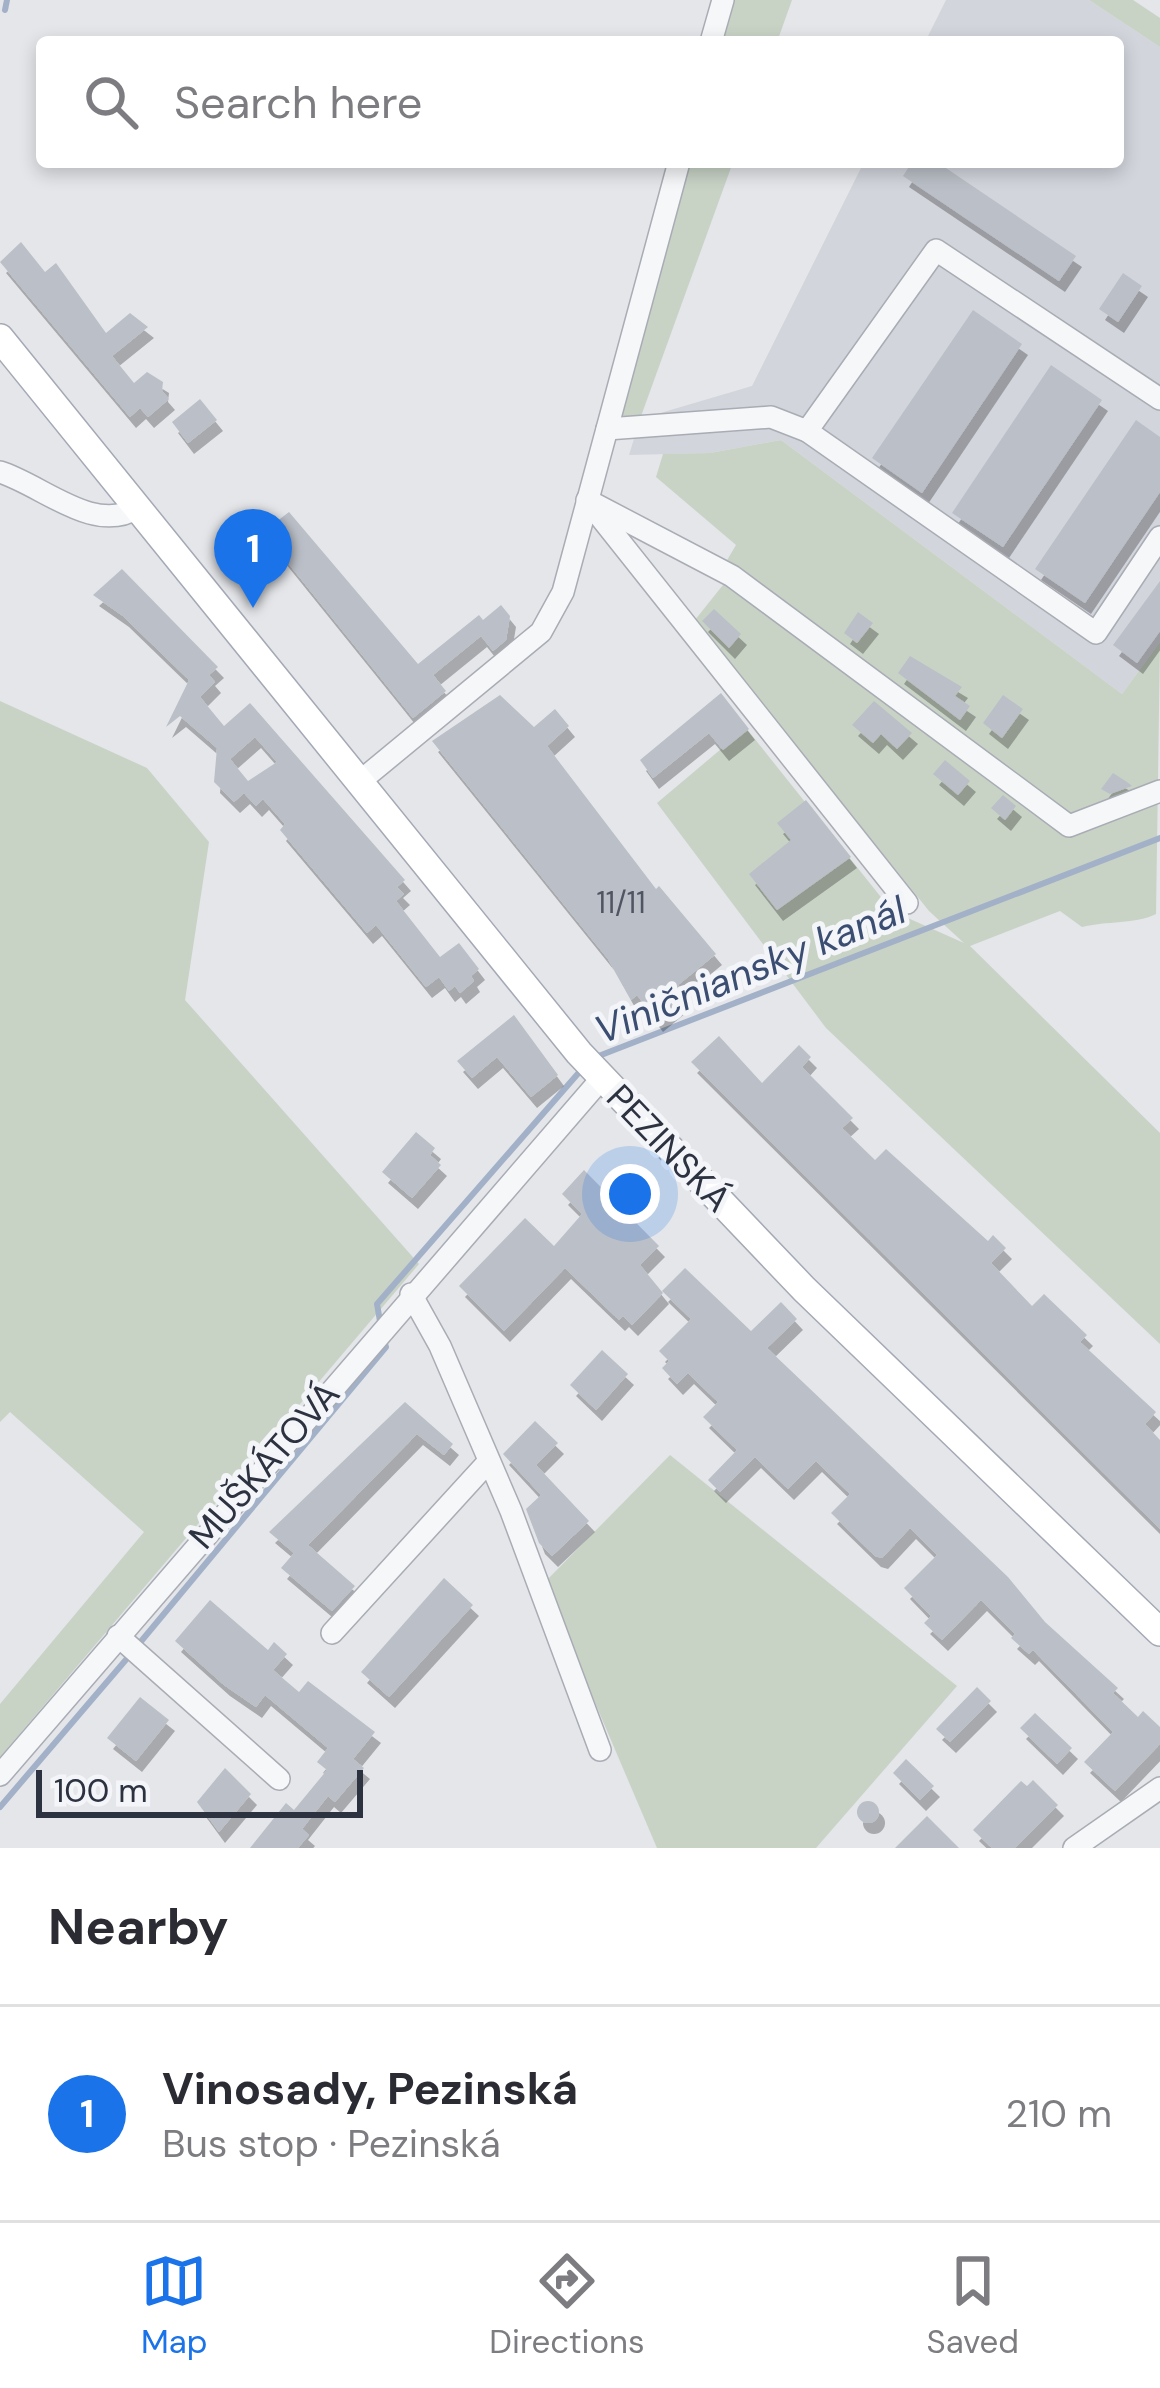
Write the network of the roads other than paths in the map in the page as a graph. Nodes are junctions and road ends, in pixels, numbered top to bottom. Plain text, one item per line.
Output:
1 (723, 0) edge
2 (713, 36) edge
3 (677, 168) edge
4 (0, 338) edge
5 (1160, 399) edge
6 (607, 429) junction
7 (807, 431) junction
8 (0, 472) edge
9 (587, 500) junction
10 (137, 508) junction
11 (1160, 537) edge
12 (358, 783) junction
13 (1160, 791) edge
14 (908, 903) dead end
15 (591, 1066) junction
16 (412, 1294) junction
17 (489, 1461) junction
18 (1160, 1632) edge
19 (332, 1633) dead end
20 (118, 1636) junction
21 (600, 1750) dead end
22 (0, 1775) edge
23 (279, 1779) dead end
24 (1160, 1788) edge
25 (1074, 1848) edge

1 - 2 street
3 - 6 street
4 - 10 main road, PEZINSKÁ
5 - 7 street
6 - 7 street
6 - 9 street
7 - 11 street
8 - 10 street
9 - 12 street
9 - 13 street
9 - 14 street
10 - 12 main road, PEZINSKÁ
12 - 15 main road, PEZINSKÁ
15 - 16 street, MUŠKÁTOVÁ
15 - 18 main road, PEZINSKÁ
16 - 17 street
16 - 20 street, MUŠKÁTOVÁ
17 - 19 street
17 - 21 street
20 - 22 street, MUŠKÁTOVÁ
20 - 23 street
24 - 25 street

